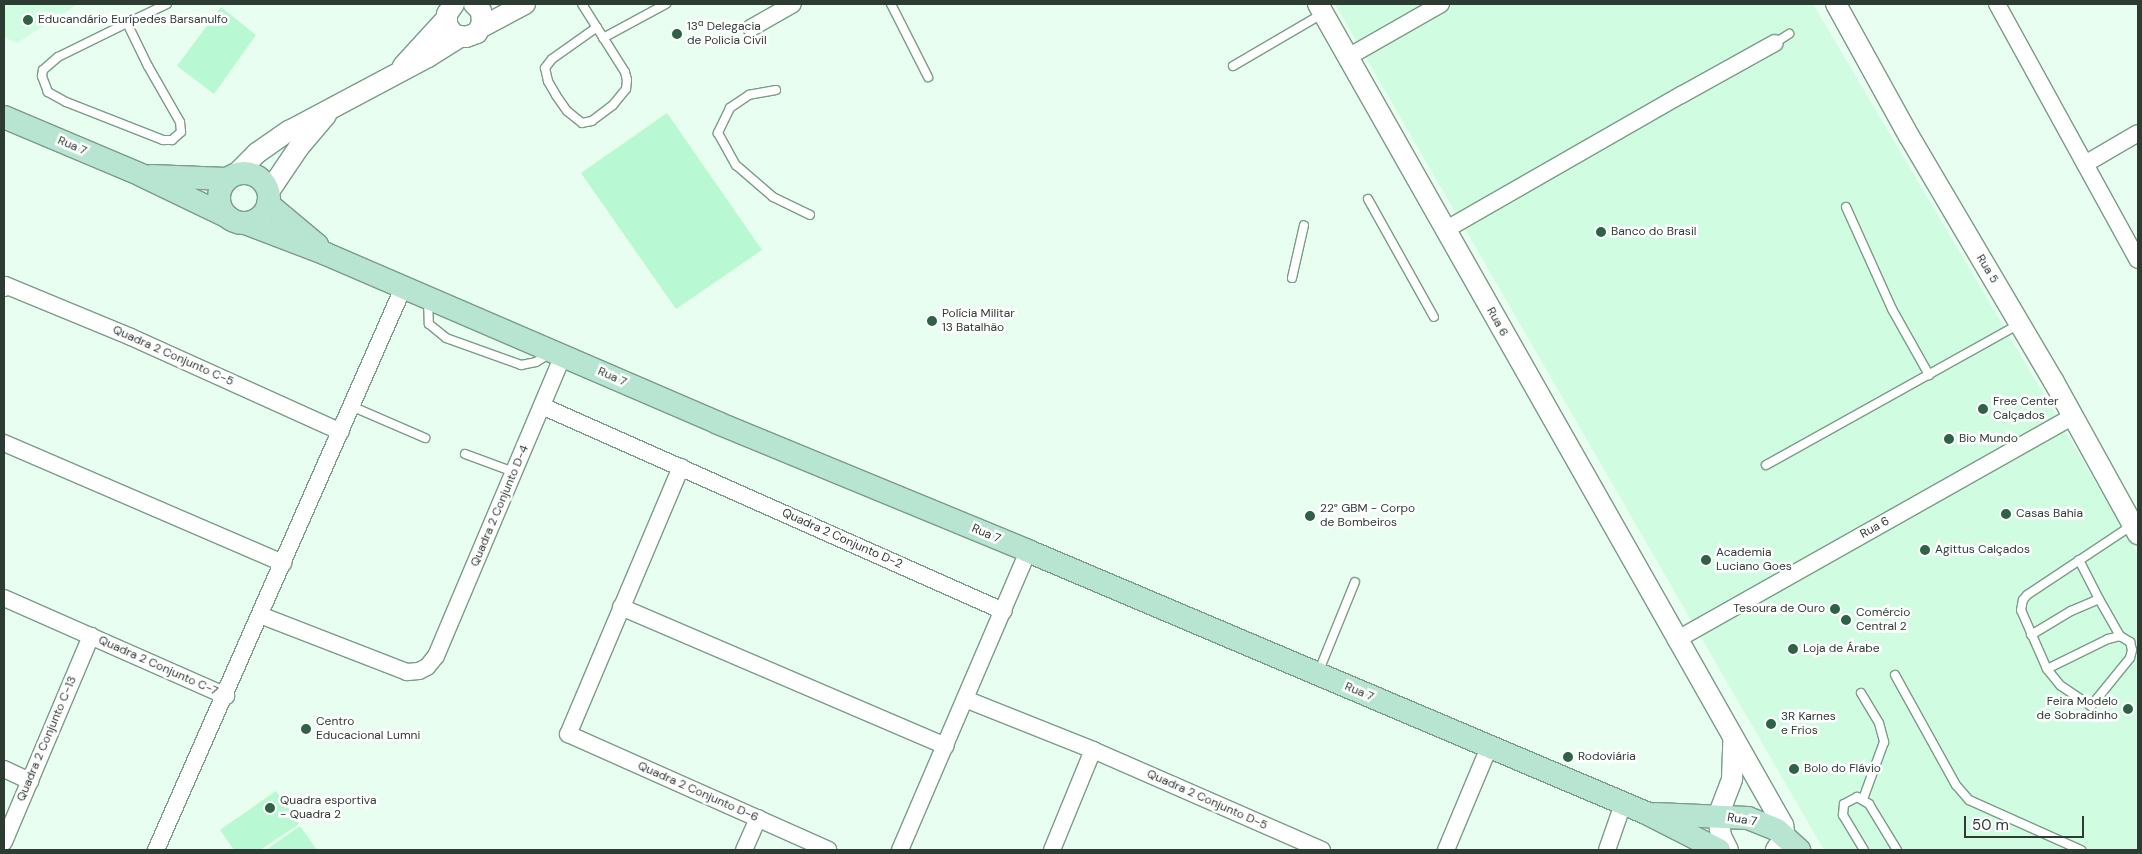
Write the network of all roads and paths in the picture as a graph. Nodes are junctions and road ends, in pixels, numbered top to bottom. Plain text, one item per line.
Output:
1 (167, 4) edge
2 (474, 4) edge
3 (525, 4) edge
4 (582, 4) edge
5 (666, 4) edge
6 (793, 4) edge
7 (892, 4) edge
8 (1441, 4) edge
9 (1836, 4) edge
10 (1997, 4) edge
11 (1321, 9) edge
12 (447, 10) edge
13 (127, 23) junction
14 (597, 27) junction
15 (480, 28) junction
16 (752, 28) dead end
17 (1789, 34) dead end
18 (460, 37) junction
19 (603, 38) junction
20 (1775, 43) joint
21 (1348, 58) junction
22 (1233, 66) dead end
23 (400, 70) junction
24 (928, 77) dead end
25 (776, 90) dead end
26 (333, 108) junction
27 (4, 117) edge
28 (2138, 133) edge
29 (2085, 164) junction
30 (141, 175) junction
31 (232, 177) junction
32 (268, 198) junction
33 (1368, 199) dead end
34 (1846, 207) dead end
35 (810, 215) dead end
36 (236, 220) junction
37 (1304, 225) dead end
38 (1445, 230) junction
39 (326, 254) junction
40 (2138, 260) edge
41 (1292, 278) dead end
42 (4, 286) edge
43 (403, 288) junction
44 (428, 298) junction
45 (1434, 317) dead end
46 (2020, 324) junction
47 (558, 354) junction
48 (1929, 374) junction
49 (352, 406) junction
50 (542, 406) junction
51 (2073, 416) junction
52 (341, 432) junction
53 (425, 438) dead end
54 (4, 443) edge
55 (465, 454) dead end
56 (1766, 465) dead end
57 (681, 467) junction
58 (514, 472) junction
59 (2136, 529) edge
60 (1028, 552) junction
61 (2079, 560) junction
62 (283, 563) junction
63 (1355, 582) dead end
64 (4, 598) edge
65 (2099, 599) junction
66 (621, 607) junction
67 (1003, 611) junction
68 (260, 616) junction
69 (2031, 635) junction
70 (91, 636) junction
71 (2120, 636) junction
72 (1676, 640) junction
73 (2048, 669) junction
74 (1317, 675) junction
75 (1895, 675) dead end
76 (1861, 693) dead end
77 (226, 696) junction
78 (964, 700) junction
79 (1733, 741) junction
80 (945, 746) junction
81 (1490, 748) junction
82 (1093, 750) junction
83 (4, 769) edge
84 (30, 780) junction
85 (1863, 799) junction
86 (1623, 804) junction
87 (1646, 813) junction
88 (1718, 816) junction
89 (758, 818) junction
90 (4, 842) edge
91 (1787, 846) edge
92 (156, 850) edge
93 (744, 850) edge
94 (828, 850) edge
95 (900, 850) edge
96 (1052, 850) edge
97 (1322, 850) edge
98 (1446, 850) edge
99 (1607, 850) edge
100 (1719, 850) edge
101 (1728, 850) edge
102 (1864, 850) edge
103 (1897, 850) edge
104 (2081, 850) edge

1 - 13 lane
2 - 15 street
3 - 15 street
4 - 14 lane
5 - 19 lane
6 - 16 street
7 - 24 lane
8 - 21 street
9 - 46 street, Rua 5
10 - 29 street
11 - 21 street, Rua 6
11 - 22 lane
12 - 18 street
12 - 23 street
13 - 13 lane
14 - 19 lane
14 - 19 lane
15 - 18 street
17 - 20 lane
18 - 23 street
20 - 38 street
21 - 38 street, Rua 6
23 - 26 street
25 - 35 lane
26 - 31 street
26 - 32 street
27 - 30 main road, Rua 7
28 - 29 street
29 - 40 street
30 - 31 main road, Rua 7
30 - 36 main road, Rua 7
31 - 32 main road
31 - 36 main road
32 - 36 main road
32 - 39 main road, Rua 7
33 - 45 lane
34 - 48 lane
36 - 39 main road, Rua 7
37 - 41 lane
38 - 72 street, Rua 6
39 - 43 main road, Rua 7
42 - 52 street, Quadra 2 Conjunto C-5
43 - 44 main road, Rua 7
43 - 49 street
44 - 47 main road, Rua 7
44 - 47 lane
46 - 48 lane
46 - 51 street, Rua 5
47 - 50 street, Quadra 2 Conjunto D-4
47 - 60 main road, Rua 7
48 - 56 lane
49 - 52 street
49 - 53 lane
50 - 57 street, Quadra 2 Conjunto D-2
50 - 58 street, Quadra 2 Conjunto D-4
51 - 59 street, Rua 5
51 - 72 street, Rua 6
52 - 62 street
54 - 62 street
55 - 58 lane
57 - 66 street
57 - 67 street, Quadra 2 Conjunto D-2
58 - 68 street, Quadra 2 Conjunto D-4
59 - 61 lane
60 - 67 street
60 - 74 main road, Rua 7
61 - 65 lane
61 - 69 lane
62 - 68 street
63 - 74 lane
64 - 70 street, Quadra 2 Conjunto C-7
65 - 69 lane
65 - 71 lane
66 - 80 street
66 - 89 street, Quadra 2 Conjunto D-6
67 - 78 street
68 - 77 street
69 - 73 lane
70 - 77 street, Quadra 2 Conjunto C-7
70 - 84 street, Quadra 2 Conjunto C-13
71 - 73 lane
71 - 73 lane
72 - 79 street, Rua 6
74 - 81 main road, Rua 7
75 - 104 lane
76 - 85 lane
77 - 92 street
78 - 80 street
78 - 82 street, Quadra 2 Conjunto D-5
79 - 88 street
79 - 91 street, Rua 6
80 - 95 street
81 - 86 main road, Rua 7
81 - 98 street
82 - 96 street
82 - 97 street, Quadra 2 Conjunto D-5
83 - 84 street
84 - 90 street, Quadra 2 Conjunto C-13
85 - 102 lane
85 - 103 lane
86 - 87 main road, Rua 7
86 - 99 street
87 - 88 main road, Rua 7
87 - 100 main road, Rua 7
88 - 91 main road, Rua 7
88 - 101 street
89 - 93 street
89 - 94 street, Quadra 2 Conjunto D-6

